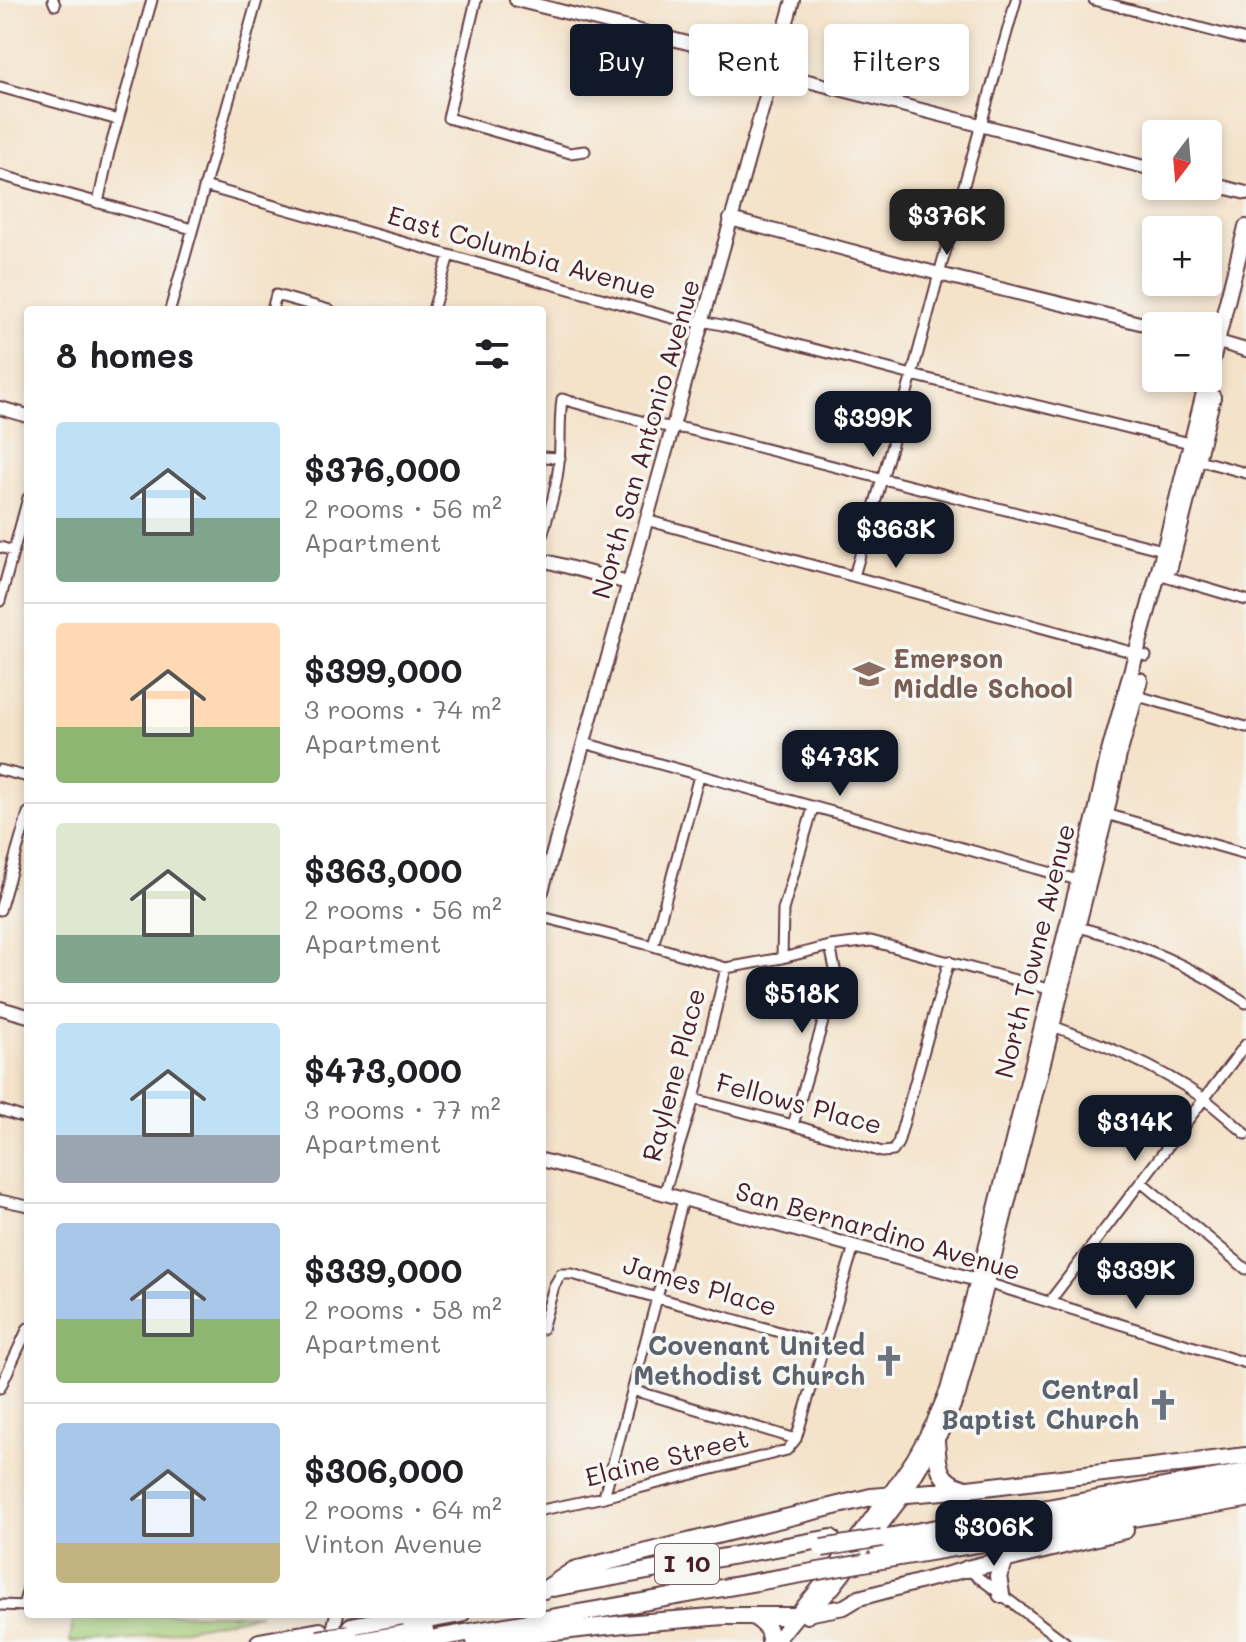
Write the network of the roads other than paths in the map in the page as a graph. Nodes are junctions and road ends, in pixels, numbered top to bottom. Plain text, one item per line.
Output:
1 (152, 0) edge
2 (257, 0) edge
3 (476, 0) edge
4 (516, 0) edge
5 (793, 0) edge
6 (1016, 0) edge
7 (1094, 0) edge
8 (786, 24) edge
9 (1246, 40) edge
10 (689, 43) edge
11 (808, 81) edge
12 (0, 87) edge
13 (766, 96) edge
14 (118, 120) junction
15 (981, 126) junction
16 (585, 151) dead end
17 (1142, 166) edge
18 (0, 175) edge
19 (204, 186) junction
20 (1222, 187) edge
21 (1246, 193) edge
22 (98, 203) junction
23 (730, 219) junction
24 (1246, 227) edge
25 (192, 229) junction
26 (449, 255) junction
27 (1246, 269) edge
28 (939, 274) junction
29 (171, 306) edge
30 (273, 306) edge
31 (315, 306) edge
32 (434, 306) edge
33 (702, 321) junction
34 (1222, 322) edge
35 (1142, 324) edge
36 (1222, 329) edge
37 (1222, 343) edge
38 (1246, 350) edge
39 (912, 375) junction
40 (1207, 392) edge
41 (0, 408) edge
42 (24, 415) edge
43 (671, 428) junction
44 (1195, 451) junction
45 (546, 457) edge
46 (560, 458) junction
47 (1246, 473) edge
48 (883, 479) junction
49 (24, 512) edge
50 (646, 520) junction
51 (546, 521) edge
52 (0, 547) edge
53 (13, 551) junction
54 (1169, 551) junction
55 (546, 561) edge
56 (854, 576) junction
57 (1162, 576) junction
58 (628, 583) junction
59 (1246, 600) edge
60 (0, 601) edge
61 (1142, 655) junction
62 (1131, 694) junction
63 (1246, 727) edge
64 (584, 743) junction
65 (0, 770) edge
66 (24, 776) edge
67 (699, 776) junction
68 (813, 808) junction
69 (1106, 814) junction
70 (24, 827) edge
71 (1246, 854) edge
72 (546, 877) edge
73 (1083, 881) junction
74 (0, 910) edge
75 (546, 918) edge
76 (1071, 925) junction
77 (653, 946) junction
78 (830, 946) junction
79 (782, 958) junction
80 (949, 961) junction
81 (726, 968) junction
82 (1055, 991) junction
83 (1246, 1003) edge
84 (0, 1008) edge
85 (24, 1015) edge
86 (1046, 1024) junction
87 (1246, 1044) edge
88 (694, 1099) junction
89 (1204, 1099) junction
90 (0, 1110) edge
91 (24, 1118) edge
92 (793, 1125) junction
93 (1246, 1134) edge
94 (546, 1161) edge
95 (1141, 1182) junction
96 (664, 1194) junction
97 (0, 1200) edge
98 (683, 1200) junction
99 (24, 1205) edge
100 (854, 1246) junction
101 (1246, 1269) edge
102 (982, 1282) junction
103 (658, 1297) junction
104 (1050, 1301) junction
105 (546, 1315) edge
106 (24, 1337) edge
107 (826, 1345) junction
108 (1246, 1363) edge
109 (0, 1388) edge
110 (633, 1390) junction
111 (796, 1439) junction
112 (936, 1441) junction
113 (1246, 1458) edge
114 (1246, 1472) edge
115 (1246, 1485) edge
116 (968, 1489) junction
117 (896, 1494) junction
118 (604, 1497) junction
119 (1246, 1501) edge
120 (546, 1509) edge
121 (877, 1545) junction
122 (1006, 1559) junction
123 (824, 1565) junction
124 (967, 1569) junction
125 (546, 1591) edge
126 (546, 1593) edge
127 (1001, 1594) junction
128 (859, 1598) junction
129 (0, 1605) edge
130 (24, 1606) edge
131 (546, 1609) edge
132 (802, 1615) junction
133 (753, 1616) junction
134 (546, 1617) edge
135 (334, 1618) edge
136 (402, 1618) edge
137 (439, 1618) edge
138 (484, 1618) edge
139 (543, 1618) edge
140 (352, 1634) edge
141 (442, 1637) junction
142 (318, 1639) edge
143 (259, 1642) edge
144 (414, 1642) edge
145 (773, 1642) edge
146 (787, 1642) edge
147 (1065, 1642) edge

1 - 14 street
2 - 19 street
3 - 16 street
4 - 10 main road
5 - 8 main road, North San Antonio Avenue
6 - 15 street
7 - 9 street
11 - 15 main road
12 - 14 street
13 - 23 main road, North San Antonio Avenue
14 - 22 street
15 - 17 main road
15 - 28 street
18 - 22 street
19 - 25 street
19 - 26 street, East Columbia Avenue
20 - 21 main road
22 - 25 street
23 - 28 main road
23 - 33 main road, North San Antonio Avenue
24 - 34 main road, North Towne Avenue
25 - 29 street
26 - 32 street
26 - 33 street, East Columbia Avenue
27 - 36 main road, North Towne Avenue
28 - 35 main road
28 - 39 street
30 - 31 street
33 - 39 street, East Columbia Avenue
33 - 43 main road, North San Antonio Avenue
37 - 38 main road
39 - 44 street, East Columbia Avenue
39 - 48 street
40 - 44 main road, North Towne Avenue
41 - 42 main road
43 - 46 street
43 - 48 street
43 - 50 main road, North San Antonio Avenue
44 - 47 street, East Columbia Avenue
44 - 54 main road, North Towne Avenue
45 - 46 street
46 - 51 street
48 - 54 street
48 - 56 street
49 - 53 street
50 - 56 street
50 - 58 main road, North San Antonio Avenue
52 - 53 street
53 - 60 street
54 - 57 main road, North Towne Avenue
55 - 58 main road
56 - 61 street
57 - 59 street
57 - 61 main road, North Towne Avenue
58 - 64 main road, North San Antonio Avenue
61 - 62 main road, North Towne Avenue
62 - 63 street
62 - 69 main road, North Towne Avenue
62 - 73 main road, North Towne Avenue
64 - 67 street
64 - 72 main road, North San Antonio Avenue
65 - 66 street
67 - 68 street
67 - 77 street
68 - 73 street
68 - 79 street
69 - 71 street
69 - 73 main road, North Towne Avenue
70 - 74 street
73 - 76 main road, North Towne Avenue
75 - 77 street
76 - 82 main road, North Towne Avenue
76 - 83 street
77 - 81 street
78 - 79 street
78 - 80 street
78 - 92 street
79 - 81 street
80 - 82 street
80 - 92 street, Fellows Place
81 - 88 street, Raylene Place
82 - 86 main road, North Towne Avenue
84 - 85 main road
86 - 89 street
86 - 102 main road, North Towne Avenue
87 - 89 street
88 - 92 street, Fellows Place
88 - 96 street, Raylene Place
89 - 93 street
89 - 95 street
90 - 91 street
94 - 96 main road, San Bernardino Avenue
95 - 101 street
95 - 104 street
96 - 98 main road, San Bernardino Avenue
97 - 99 street
98 - 100 main road, San Bernardino Avenue
98 - 103 street, Raylene Place
100 - 102 main road, San Bernardino Avenue
100 - 107 street
102 - 104 street, San Bernardino Avenue
102 - 112 main road, North Towne Avenue
102 - 117 main road, North Towne Avenue
103 - 105 street, James Place
103 - 107 street, James Place
103 - 110 street, Raylene Place
104 - 108 street, San Bernardino Avenue
106 - 109 street
107 - 111 street
110 - 111 street
110 - 118 street, Raylene Place
111 - 118 street, Elaine Street
112 - 116 highway
112 - 117 main road, North Towne Avenue
113 - 116 highway
113 - 121 highway, I 10
114 - 121 highway
115 - 121 highway
116 - 117 highway
117 - 123 main road, North Towne Avenue
117 - 125 highway
118 - 120 street, Elaine Street
119 - 121 highway, I 10
119 - 122 highway
121 - 123 highway, I 10
121 - 123 highway, I 10, bridge
122 - 124 highway
122 - 127 highway
123 - 126 highway, I 10
123 - 128 main road
123 - 131 highway
123 - 132 main road, North Towne Avenue
123 - 134 highway, I 10
124 - 127 street
124 - 128 main road
127 - 147 street
128 - 132 main road
129 - 130 street
132 - 133 highway
132 - 145 main road, North Towne Avenue
132 - 146 main road, North Towne Avenue
133 - 141 highway
133 - 145 highway
135 - 142 main road
136 - 140 highway
137 - 140 highway
138 - 140 highway
139 - 141 highway, I 10
140 - 142 highway
141 - 144 highway, I 10
142 - 143 highway

